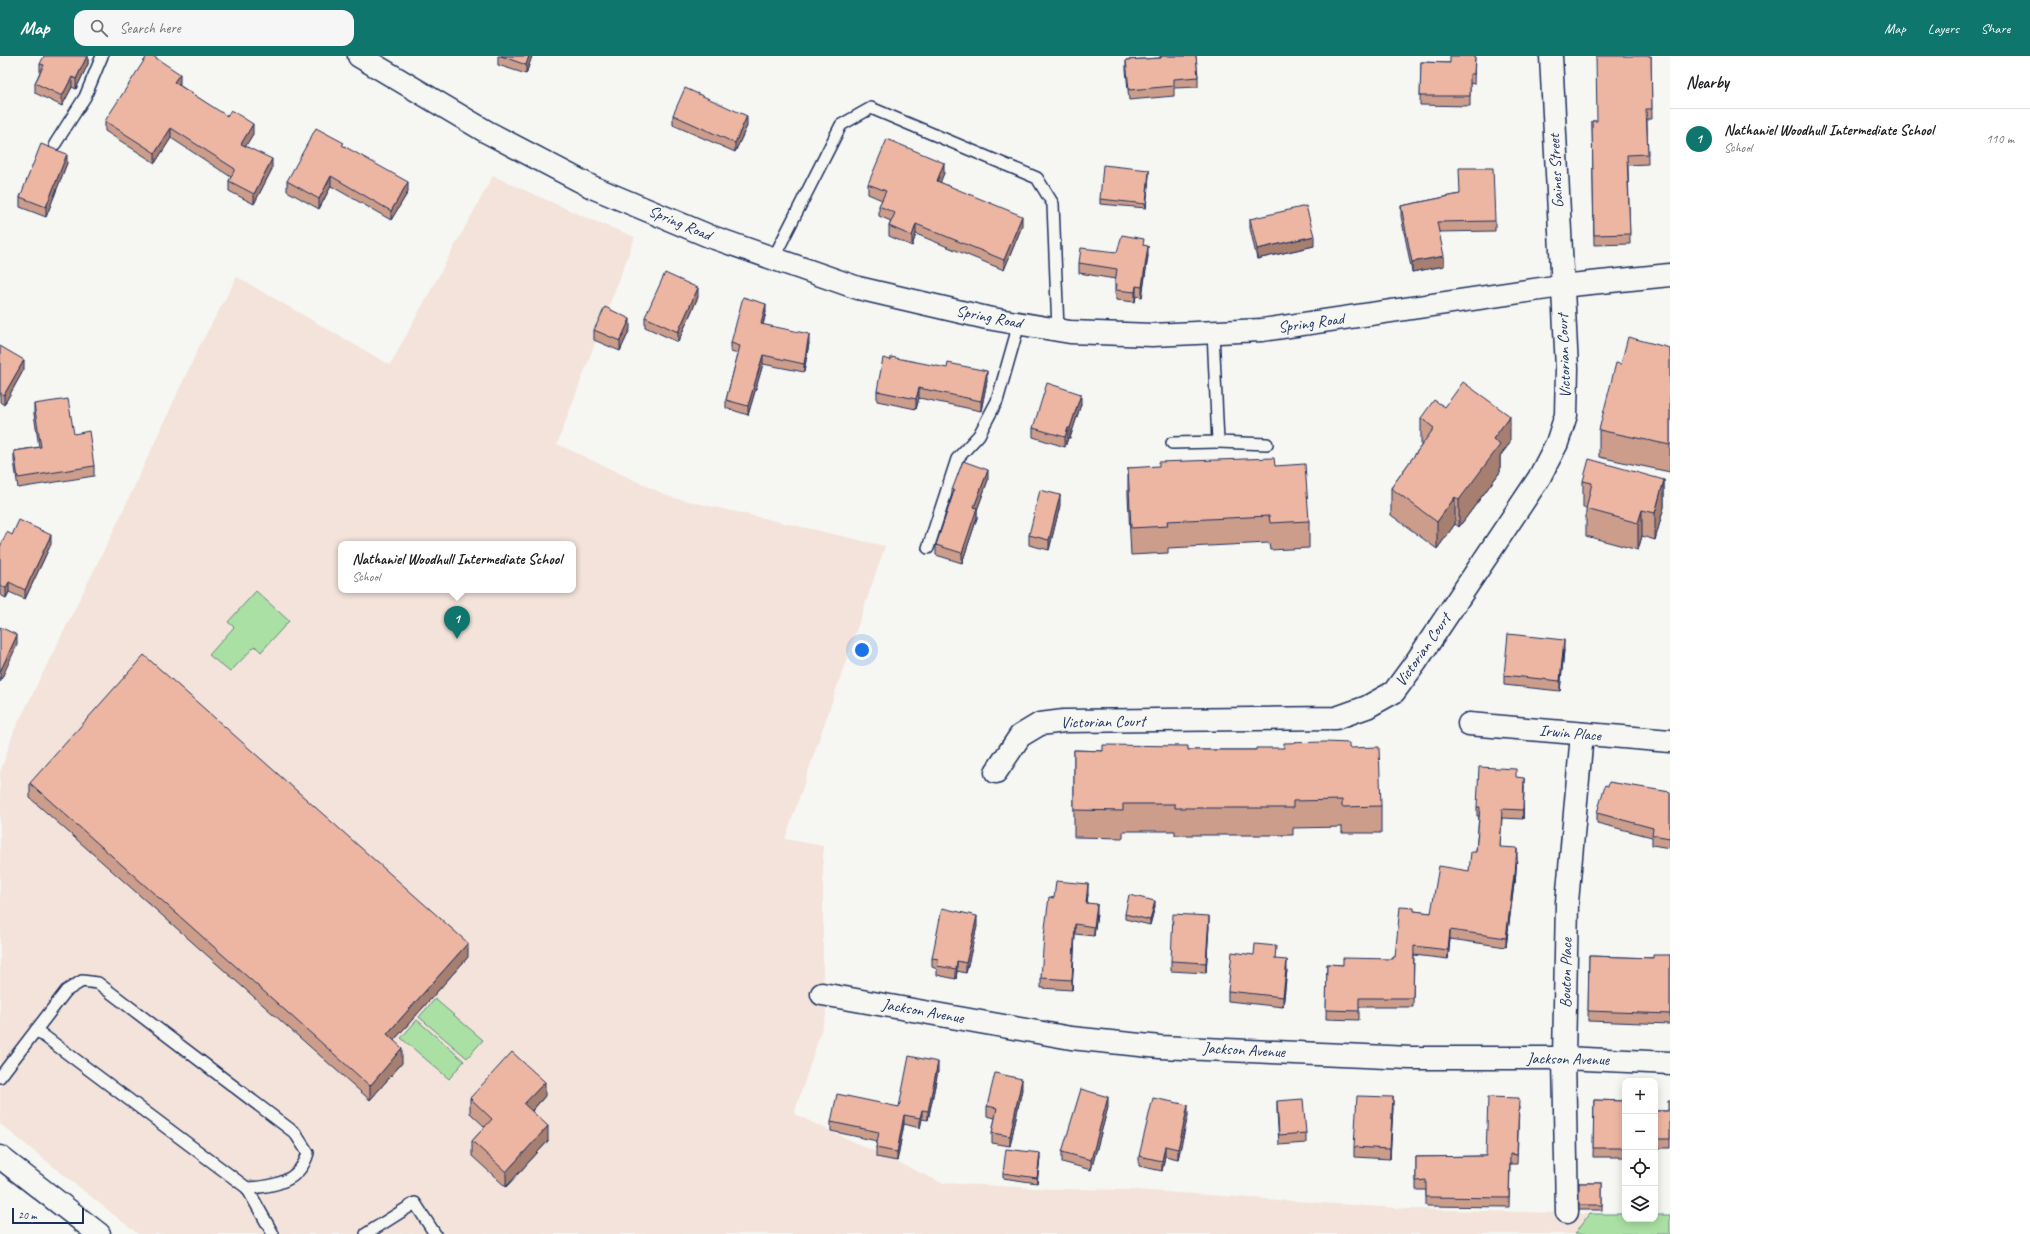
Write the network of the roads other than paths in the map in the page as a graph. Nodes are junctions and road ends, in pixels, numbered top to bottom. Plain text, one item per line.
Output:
1 (102, 56) edge
2 (359, 56) edge
3 (1551, 56) edge
4 (55, 144) dead end
5 (773, 259) junction
6 (1670, 275) edge
7 (1561, 286) junction
8 (1020, 324) junction
9 (1058, 330) junction
10 (1213, 332) junction
11 (1218, 442) junction
12 (1172, 443) dead end
13 (1267, 444) dead end
14 (928, 548) dead end
15 (1469, 724) dead end
16 (1582, 734) junction
17 (1670, 741) edge
18 (996, 772) dead end
19 (822, 994) dead end
20 (36, 1030) junction
21 (1564, 1058) junction
22 (1670, 1063) edge
23 (0, 1077) edge
24 (0, 1157) edge
25 (247, 1188) junction
26 (1567, 1212) dead end
27 (374, 1232) edge
28 (99, 1234) edge
29 (273, 1234) edge
30 (435, 1234) edge

1 - 4 lane
2 - 5 street, Spring Road
3 - 7 street, Gaines Street
5 - 8 street, Spring Road
5 - 9 lane
6 - 7 street, Spring Road
7 - 10 street, Spring Road
7 - 18 street, Victorian Court
8 - 9 street, Spring Road
8 - 14 lane
9 - 10 street, Spring Road
10 - 11 lane
11 - 12 lane
11 - 13 lane
15 - 16 street, Irwin Place
16 - 17 street, Irwin Place
16 - 21 street, Bouton Place
19 - 21 street, Jackson Avenue
20 - 23 lane
20 - 25 lane
20 - 25 lane
21 - 22 street, Jackson Avenue
21 - 26 street, Bouton Place
24 - 28 street
25 - 29 lane
27 - 30 lane

